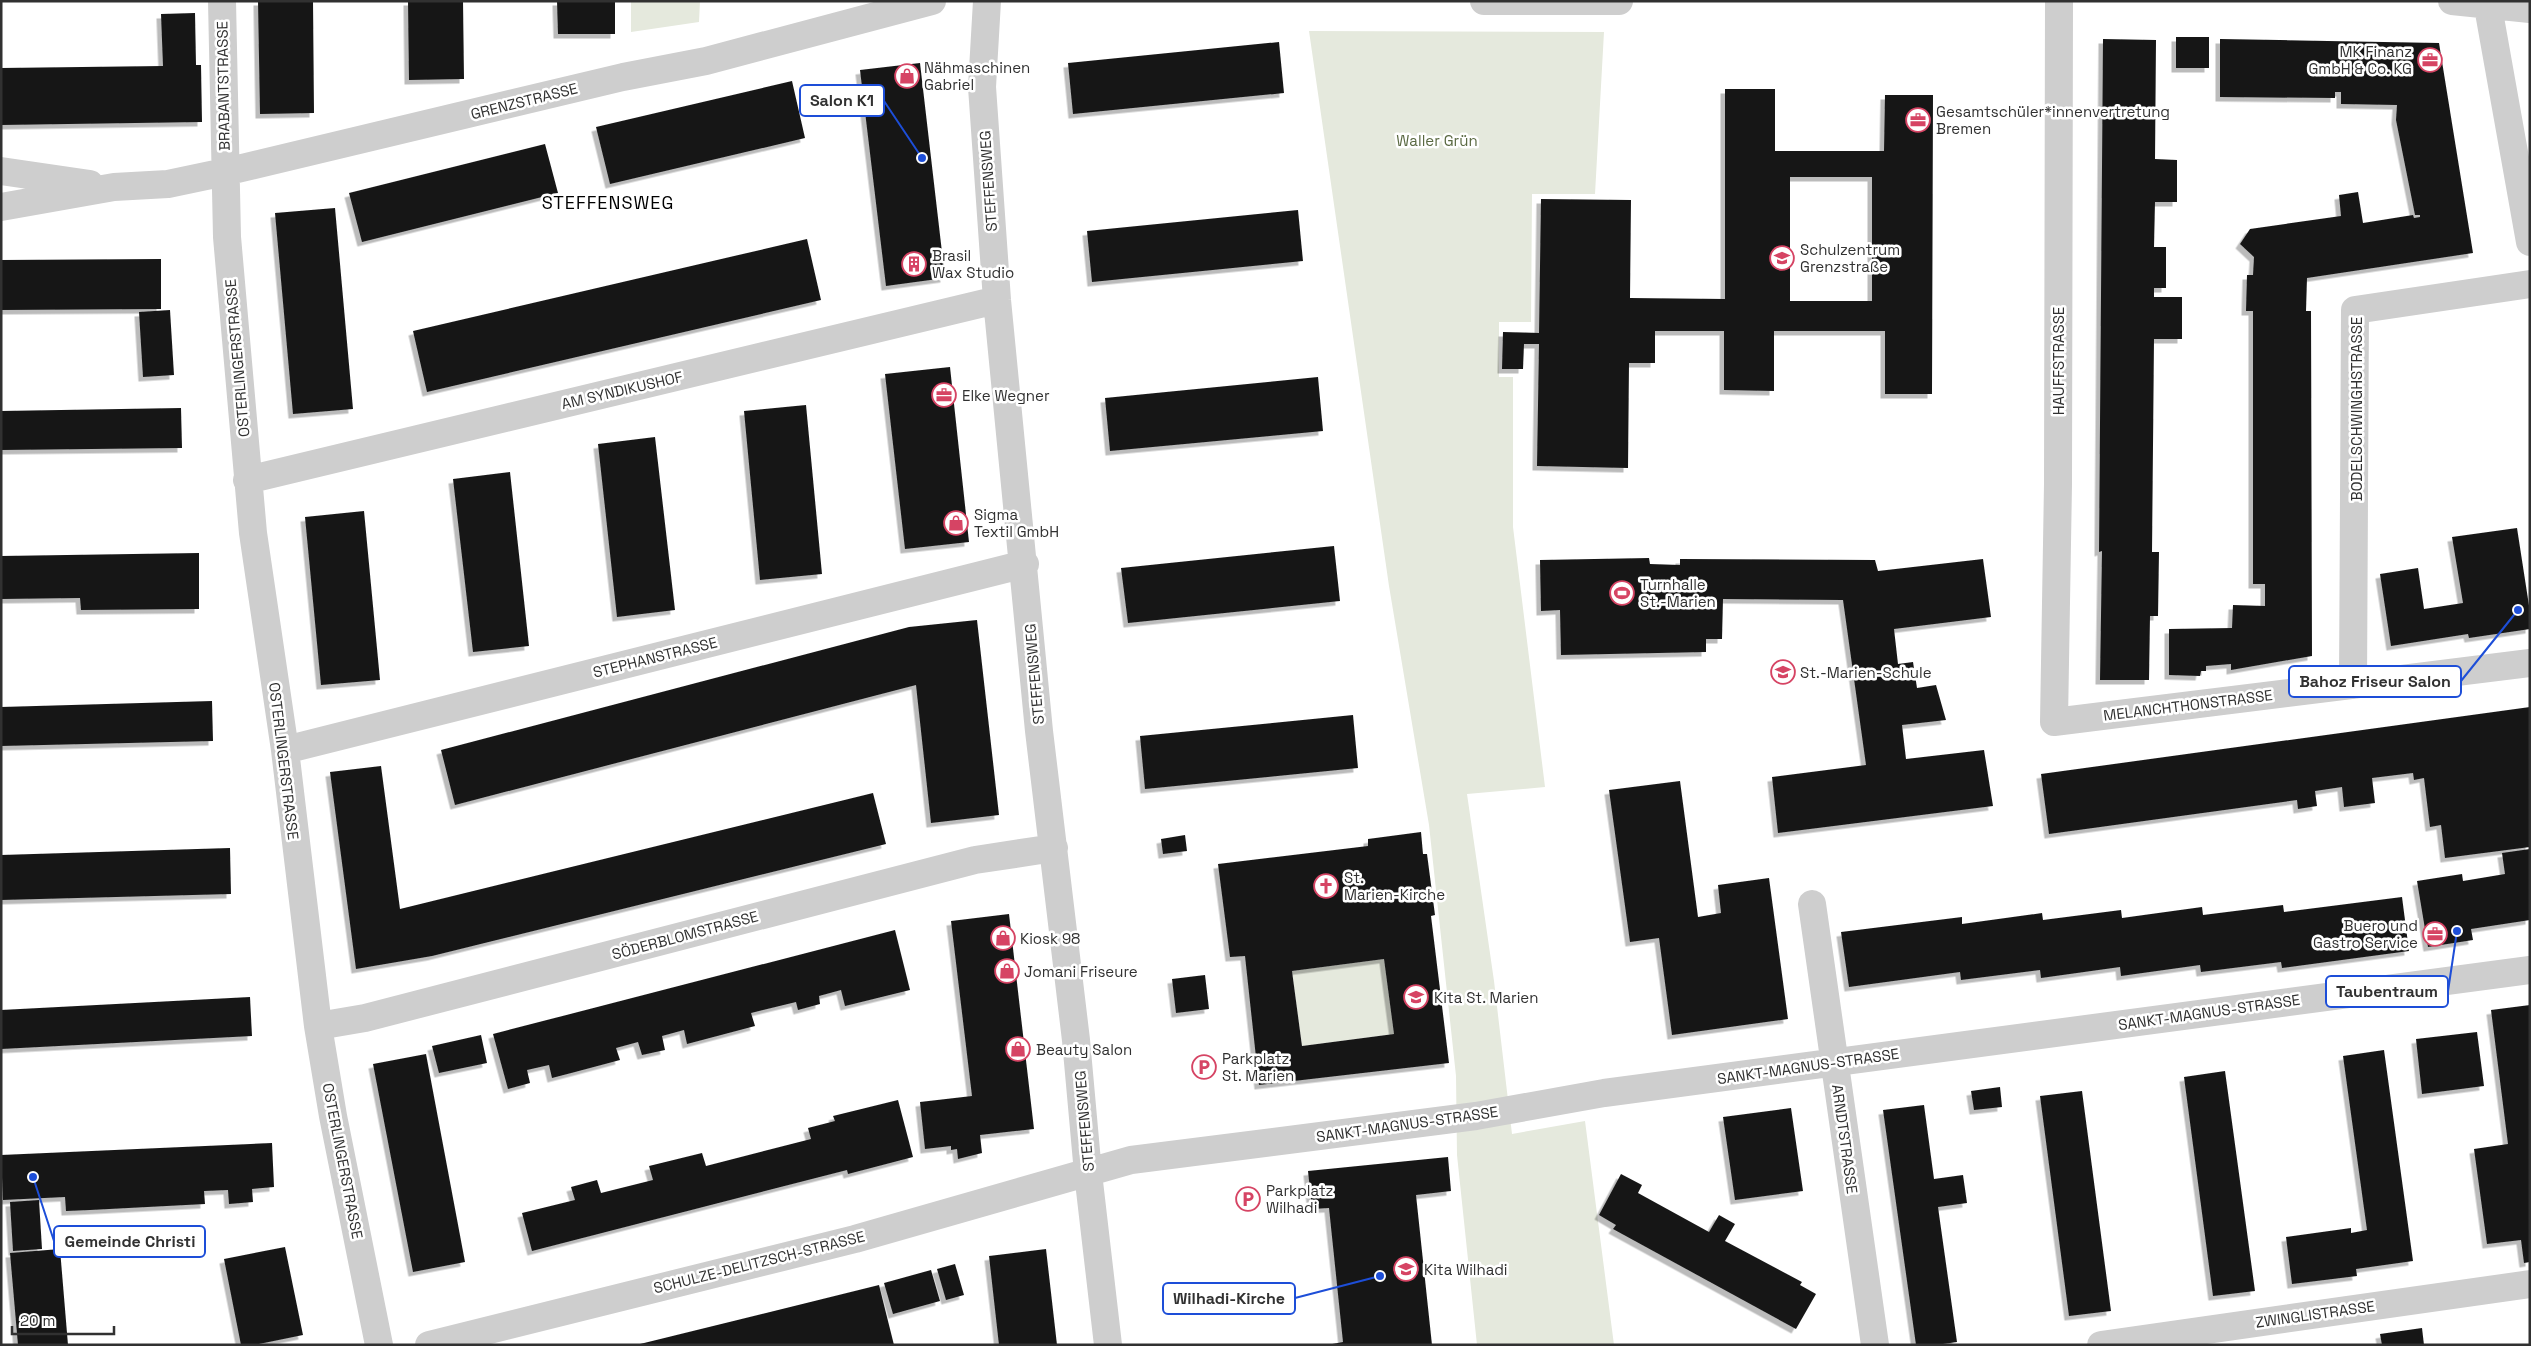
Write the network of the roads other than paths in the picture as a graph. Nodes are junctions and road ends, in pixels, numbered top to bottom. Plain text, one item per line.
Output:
1 (222, 1) edge
2 (932, 1) edge
3 (987, 1) edge
4 (1484, 1) edge
5 (1619, 1) edge
6 (2059, 1) edge
7 (2452, 1) edge
8 (2488, 3) edge
9 (2530, 9) edge
10 (1, 171) edge
11 (224, 172) junction
12 (114, 187) junction
13 (1, 207) edge
14 (2530, 242) edge
15 (2530, 284) edge
16 (997, 300) junction
17 (247, 480) junction
18 (1025, 564) junction
19 (2530, 663) edge
20 (2353, 685) junction
21 (2054, 722) joint
22 (284, 750) junction
23 (1054, 848) junction
24 (1812, 904) dead end
25 (2530, 970) edge
26 (318, 1026) junction
27 (1834, 1062) junction
28 (1088, 1173) junction
29 (2530, 1284) edge
30 (379, 1345) edge
31 (429, 1345) edge
32 (1108, 1345) edge
33 (1875, 1345) edge
34 (2101, 1345) edge

1 - 11 street, BRABANTSTRASSE
2 - 11 street, GRENZSTRASSE
3 - 16 street, STEFFENSWEG
4 - 5 street
6 - 21 street, HAUFFSTRASSE
7 - 8 street
8 - 9 street
8 - 14 street
10 - 12 street, GRENZSTRASSE
11 - 12 street, GRENZSTRASSE
11 - 17 street, OSTERLINGERSTRASSE
12 - 13 street, GRENZSTRASSE
15 - 20 street, BODELSCHWINGHSTRASSE
16 - 17 street, AM SYNDIKUSHOF
16 - 18 street, STEFFENSWEG
17 - 22 street, OSTERLINGERSTRASSE
18 - 22 street, STEPHANSTRASSE
18 - 23 street, STEFFENSWEG
19 - 20 street, MELANCHTHONSTRASSE
20 - 21 street, MELANCHTHONSTRASSE
22 - 26 street, OSTERLINGERSTRASSE
23 - 26 street, SÖDERBLOMSTRASSE
23 - 28 street, STEFFENSWEG
24 - 27 street, ARNDTSTRASSE
25 - 27 street, SANKT-MAGNUS-STRASSE
26 - 30 street, OSTERLINGERSTRASSE
27 - 28 street, SANKT-MAGNUS-STRASSE
27 - 33 street, ARNDTSTRASSE
28 - 31 street, SCHULZE-DELITZSCH-STRASSE
28 - 32 street, STEFFENSWEG
29 - 34 street, ZWINGLISTRASSE

